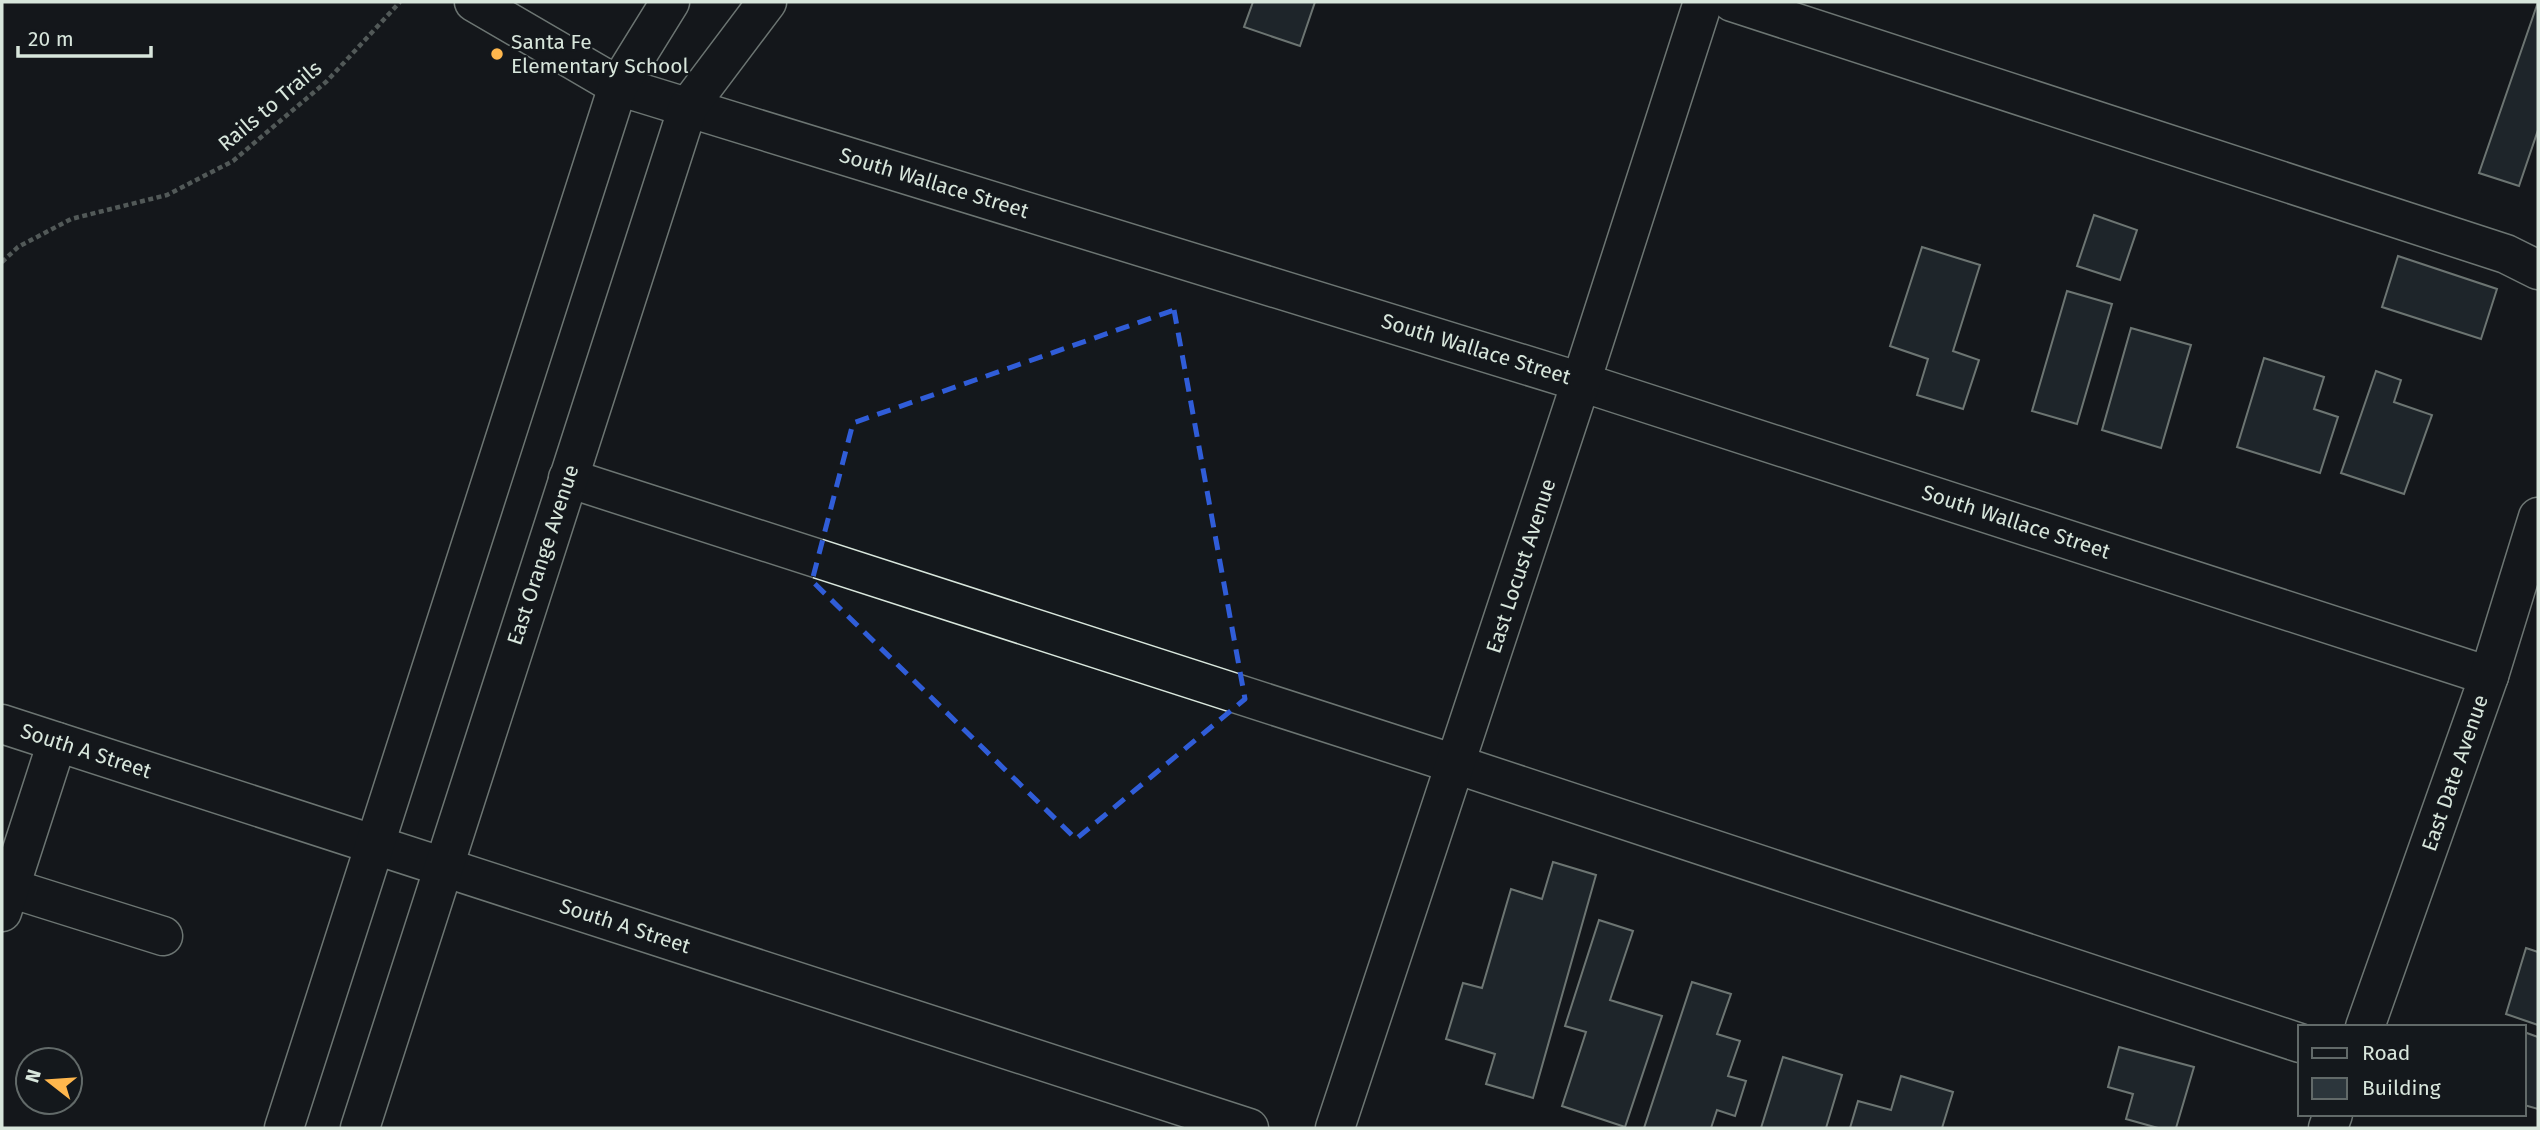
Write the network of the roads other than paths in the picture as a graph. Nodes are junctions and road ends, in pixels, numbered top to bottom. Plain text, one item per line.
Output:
1 (474, 2) edge
2 (670, 2) edge
3 (767, 2) edge
4 (1703, 2) edge
5 (1732, 2) edge
6 (618, 86) junction
7 (688, 107) junction
8 (2538, 270) edge
9 (1581, 382) junction
10 (568, 478) junction
11 (2538, 517) edge
12 (2488, 676) junction
13 (2, 724) edge
14 (57, 742) junction
15 (1455, 764) junction
16 (376, 845) junction
17 (442, 867) junction
18 (6, 900) edge
19 (163, 936) dead end
20 (2366, 1025) edge
21 (2298, 1042) edge
22 (285, 1128) edge
23 (360, 1128) edge
24 (1249, 1128) edge
25 (1335, 1128) edge

1 - 6 street, South Wallace Street
2 - 6 street
3 - 7 street, East Orange Avenue
4 - 9 street, East Locust Avenue
5 - 8 street
6 - 7 street, South Wallace Street
6 - 16 street
7 - 9 street, South Wallace Street
7 - 10 street, East Orange Avenue
9 - 12 street, South Wallace Street
9 - 15 street, East Locust Avenue
10 - 15 street
10 - 17 street, East Orange Avenue
11 - 12 street, East Date Avenue
12 - 20 street, East Date Avenue
13 - 14 street, South A Street
14 - 16 street, South A Street
14 - 18 street
15 - 21 street
15 - 25 street, East Locust Avenue
16 - 17 street, South A Street
16 - 22 street
17 - 23 street, East Orange Avenue
17 - 24 street, South A Street
18 - 19 street

